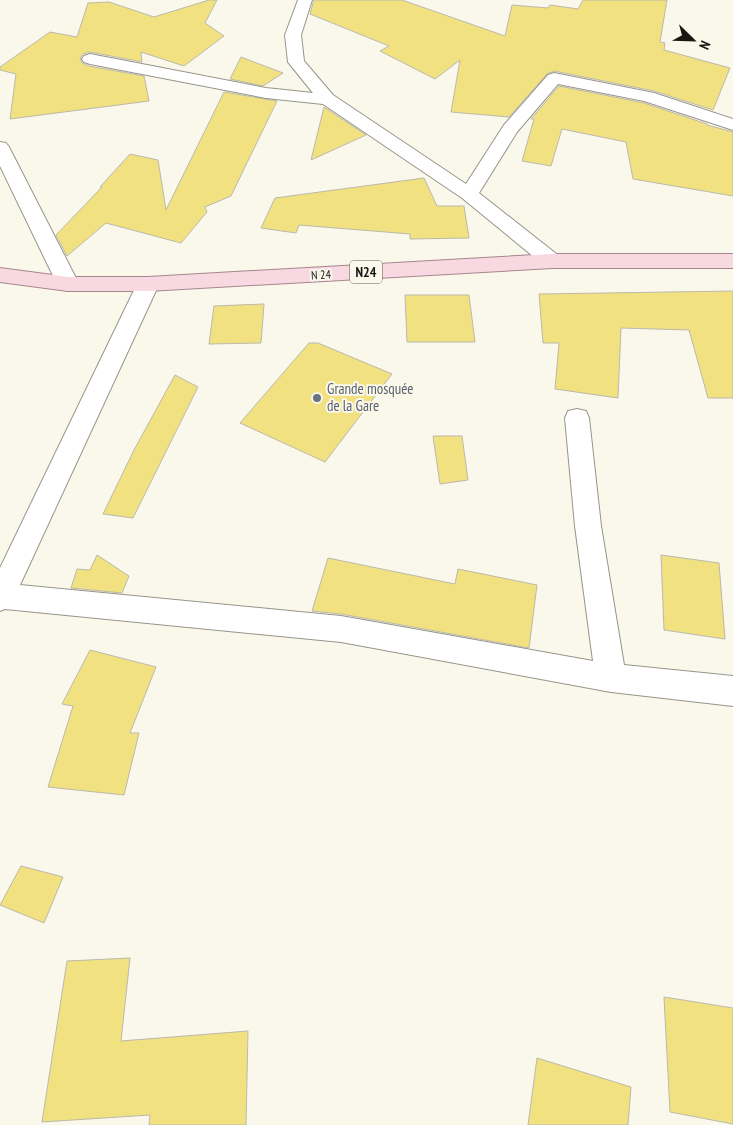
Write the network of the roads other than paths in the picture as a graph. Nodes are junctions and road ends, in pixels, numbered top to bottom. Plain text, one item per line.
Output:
1 (305, 0) edge
2 (90, 59) dead end
3 (327, 99) junction
4 (733, 125) edge
5 (0, 147) edge
6 (469, 194) junction
7 (552, 261) junction
8 (733, 261) edge
9 (0, 275) edge
10 (68, 284) junction
11 (148, 284) junction
12 (577, 418) dead end
13 (1, 597) edge
14 (611, 678) junction
15 (733, 691) edge

1 - 3 street
2 - 3 street
3 - 6 street
4 - 6 street
5 - 10 street
6 - 7 street
7 - 8 main road, N 24 / N24
7 - 11 main road, N 24 / N24
9 - 10 main road, N 24 / N24
10 - 11 main road, N 24 / N24
11 - 13 street
12 - 14 street
13 - 14 street
14 - 15 street

